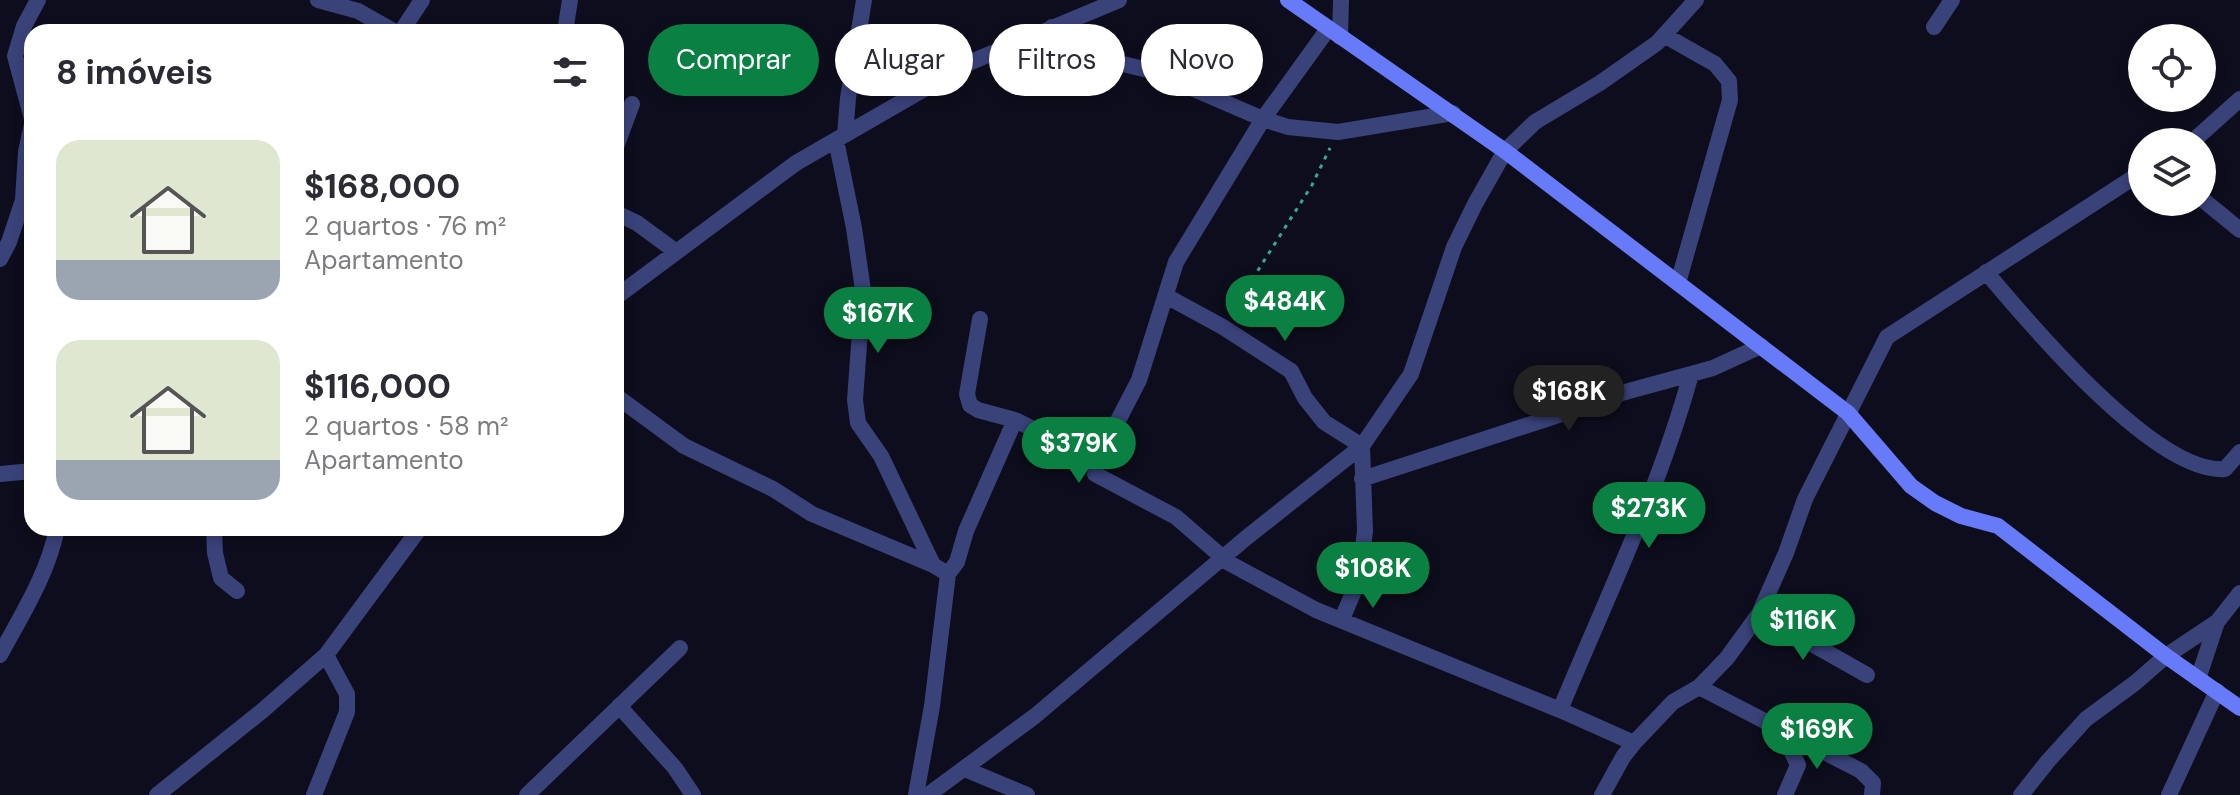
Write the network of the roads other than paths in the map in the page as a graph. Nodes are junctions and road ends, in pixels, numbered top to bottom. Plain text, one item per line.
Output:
1 (38, 0) edge
2 (318, 0) edge
3 (422, 0) edge
4 (570, 0) edge
5 (864, 0) edge
6 (1119, 0) edge
7 (1288, 0) edge
8 (1340, 0) edge
9 (1696, 0) edge
10 (1952, 0) edge
11 (1313, 18) junction
12 (25, 24) edge
13 (383, 24) edge
14 (404, 24) edge
15 (566, 24) edge
16 (1059, 24) edge
17 (24, 26) edge
18 (1934, 27) dead end
19 (1334, 33) junction
20 (1664, 35) junction
21 (989, 54) edge
22 (1125, 64) edge
23 (24, 91) edge
24 (2240, 99) edge
25 (632, 104) dead end
26 (1453, 113) junction
27 (1263, 119) junction
28 (624, 126) edge
29 (2208, 128) edge
30 (840, 138) junction
31 (1505, 151) junction
32 (2128, 181) edge
33 (24, 194) edge
34 (2216, 210) edge
35 (624, 217) edge
36 (2240, 230) edge
37 (675, 251) junction
38 (0, 259) edge
39 (1986, 272) junction
40 (1678, 283) junction
41 (624, 291) edge
42 (1166, 296) junction
43 (980, 319) dead end
44 (1761, 346) junction
45 (1691, 374) junction
46 (624, 402) edge
47 (1848, 413) junction
48 (1015, 420) junction
49 (1362, 446) junction
50 (2240, 452) edge
51 (1097, 461) junction
52 (24, 472) edge
53 (0, 474) edge
54 (1362, 479) junction
55 (55, 536) edge
56 (214, 536) edge
57 (414, 536) edge
58 (1223, 558) junction
59 (933, 565) junction
60 (948, 574) junction
61 (237, 591) dead end
62 (2240, 593) edge
63 (1759, 614) junction
64 (1342, 619) junction
65 (2217, 622) junction
66 (680, 648) dead end
67 (0, 655) edge
68 (326, 655) junction
69 (2166, 656) junction
70 (1867, 675) dead end
71 (2198, 679) junction
72 (1699, 687) junction
73 (2217, 691) junction
74 (619, 706) junction
75 (2240, 708) edge
76 (1560, 710) junction
77 (1790, 733) junction
78 (1634, 743) junction
79 (965, 769) junction
80 (157, 795) edge
81 (314, 795) edge
82 (527, 795) edge
83 (693, 795) edge
84 (916, 795) edge
85 (928, 795) edge
86 (1027, 795) edge
87 (1602, 795) edge
88 (1785, 795) edge
89 (1872, 795) edge
90 (2021, 795) edge
91 (2169, 795) edge

1 - 12 street
2 - 13 street
3 - 14 street
4 - 15 street
5 - 30 street
6 - 16 street
7 - 11 street
8 - 11 street
8 - 19 street
9 - 20 street
10 - 18 street
11 - 19 street
17 - 23 street
19 - 26 street
19 - 27 street
20 - 31 street
20 - 40 street
21 - 30 street
22 - 27 street
24 - 29 street
25 - 28 street
26 - 27 street
26 - 31 street
27 - 42 street
30 - 37 street
30 - 59 street
31 - 40 street
31 - 49 street
32 - 39 street
33 - 38 street
34 - 36 street
35 - 37 street
37 - 41 street
39 - 47 street
39 - 50 street
40 - 44 street
42 - 49 street
42 - 51 street
43 - 48 street
44 - 45 street
44 - 47 street
45 - 54 street
45 - 76 street
46 - 59 street
47 - 63 street
47 - 69 street
48 - 51 street
48 - 60 street
49 - 54 street
49 - 58 street
51 - 58 street
52 - 53 street
54 - 64 street
55 - 67 street
56 - 61 street
57 - 68 street
58 - 64 street
58 - 79 street
59 - 60 street
60 - 84 street
62 - 65 street
63 - 70 street
63 - 72 street
64 - 76 street
65 - 69 street
65 - 71 street
66 - 74 street
68 - 80 street
68 - 81 street
69 - 71 street
69 - 90 street
71 - 73 street
72 - 77 street
72 - 78 street
73 - 75 street
73 - 91 street
74 - 82 street
74 - 83 street
76 - 78 street
77 - 88 street
77 - 89 street
78 - 87 street
79 - 85 street
79 - 86 street

